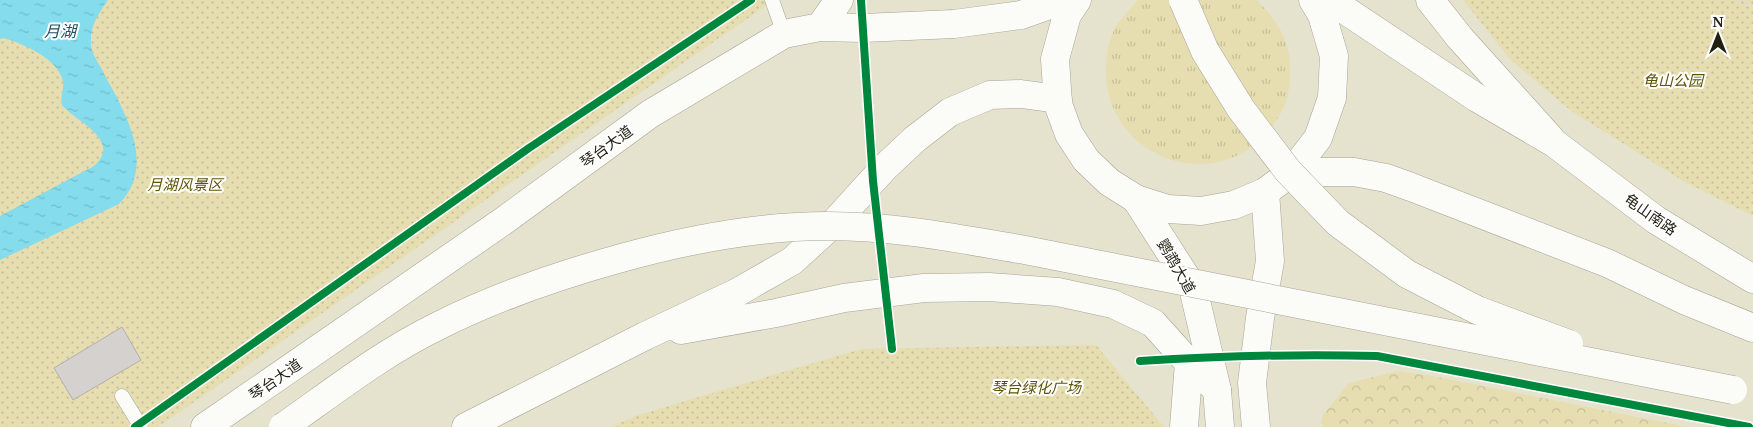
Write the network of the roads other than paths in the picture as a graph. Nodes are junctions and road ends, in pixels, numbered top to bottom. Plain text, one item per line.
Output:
1 (772, 0) edge
2 (839, 0) edge
3 (1060, 0) edge
4 (1077, 0) edge
5 (1183, 0) edge
6 (1313, 0) edge
7 (1330, 0) edge
8 (1430, 0) edge
9 (820, 27) junction
10 (784, 34) junction
11 (1058, 104) junction
12 (1554, 143) junction
13 (1292, 172) junction
14 (1265, 192) junction
15 (1136, 199) junction
16 (1753, 279) edge
17 (1753, 328) edge
18 (645, 336) junction
19 (1189, 363) junction
20 (1252, 383) junction
21 (1217, 390) junction
22 (1743, 391) edge
23 (122, 396) dead end
24 (141, 427) edge
25 (205, 427) edge
26 (283, 427) edge
27 (466, 427) edge
28 (1184, 427) edge
29 (1220, 427) edge
30 (1256, 427) edge
31 (1264, 427) edge

1 - 10 lane
2 - 9 main road
3 - 9 main road, 琴台大道
4 - 11 main road
5 - 22 main road, bridge
6 - 13 main road
7 - 12 main road
8 - 12 main road
9 - 10 main road, 琴台大道
10 - 25 main road, 琴台大道
11 - 15 main road
11 - 18 main road
12 - 16 main road, 龟山南路
13 - 14 main road
13 - 17 main road
14 - 15 main road
14 - 20 main road
15 - 21 main road, 鹦鹉大道
18 - 19 main road
18 - 27 main road
19 - 21 main road
19 - 28 main road
20 - 30 main road
20 - 31 main road
21 - 29 main road, 鹦鹉大道
22 - 26 main road, bridge
23 - 24 lane

